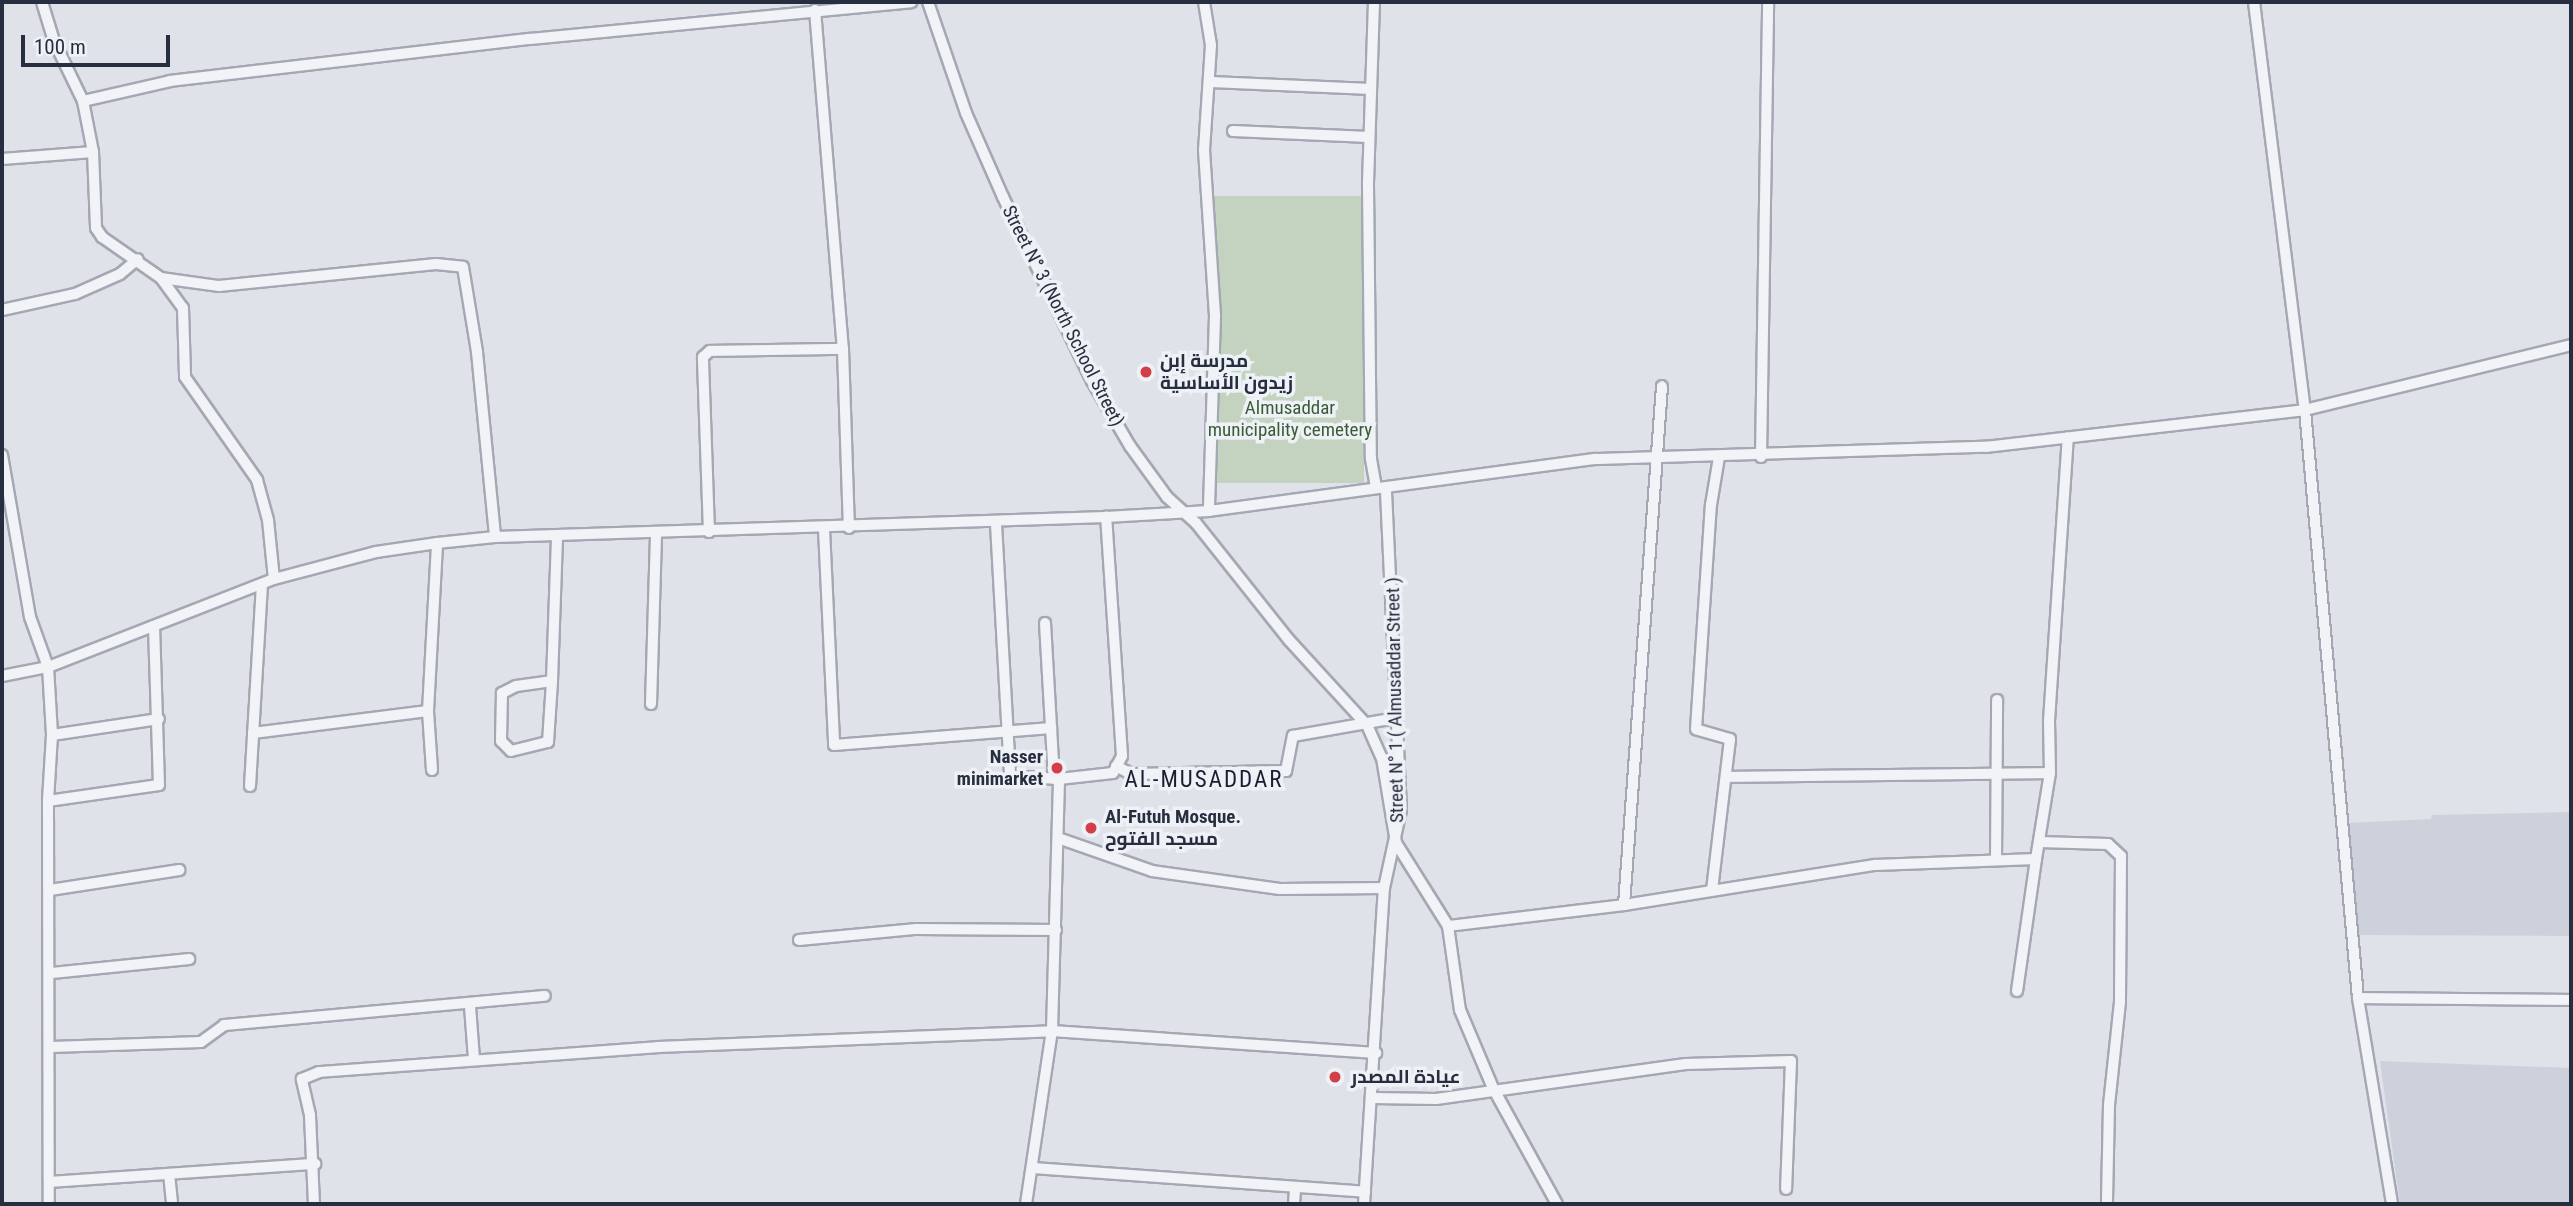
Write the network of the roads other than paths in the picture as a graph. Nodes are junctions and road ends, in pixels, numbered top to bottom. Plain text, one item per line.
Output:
1 (42, 2) edge
2 (911, 2) edge
3 (928, 2) edge
4 (1203, 2) edge
5 (1374, 2) edge
6 (1768, 2) edge
7 (2254, 2) edge
8 (815, 10) junction
9 (1211, 82) junction
10 (1370, 89) junction
11 (83, 101) junction
12 (1233, 131) dead end
13 (1369, 137) junction
14 (93, 152) junction
15 (2, 159) edge
16 (138, 259) junction
17 (161, 278) junction
18 (2, 310) edge
19 (2571, 345) edge
20 (843, 349) junction
21 (1662, 386) dead end
22 (2305, 410) junction
23 (2068, 438) junction
24 (2, 455) edge
25 (1719, 457) junction
26 (1761, 457) junction
27 (1656, 458) junction
28 (1381, 487) junction
29 (6, 493) edge
30 (1184, 511) junction
31 (1209, 511) junction
32 (1107, 517) junction
33 (996, 524) junction
34 (849, 528) junction
35 (824, 529) junction
36 (656, 532) junction
37 (709, 532) junction
38 (557, 535) junction
39 (495, 537) junction
40 (437, 544) junction
41 (274, 579) junction
42 (262, 584) junction
43 (1045, 623) dead end
44 (154, 626) junction
45 (48, 667) junction
46 (2, 676) edge
47 (552, 681) junction
48 (1997, 700) dead end
49 (651, 704) dead end
50 (428, 711) junction
51 (1396, 718) junction
52 (159, 719) junction
53 (1367, 725) junction
54 (1009, 728) junction
55 (1051, 728) junction
56 (253, 733) junction
57 (52, 735) junction
58 (1116, 766) junction
59 (432, 769) dead end
60 (2050, 773) junction
61 (1997, 775) junction
62 (1727, 777) junction
63 (1056, 779) junction
64 (250, 786) dead end
65 (48, 802) junction
66 (1058, 838) junction
67 (2039, 842) junction
68 (1396, 843) junction
69 (2036, 859) junction
70 (1996, 860) junction
71 (179, 870) dead end
72 (1384, 888) junction
73 (1712, 890) junction
74 (50, 891) junction
75 (1624, 905) junction
76 (1448, 926) junction
77 (1056, 930) junction
78 (799, 940) dead end
79 (188, 959) dead end
80 (52, 973) junction
81 (2017, 991) dead end
82 (545, 996) dead end
83 (2358, 998) junction
84 (2571, 1000) edge
85 (470, 1006) junction
86 (1052, 1031) junction
87 (51, 1047) junction
88 (1376, 1053) junction
89 (474, 1059) junction
90 (1493, 1088) junction
91 (1374, 1098) junction
92 (315, 1164) junction
93 (1033, 1168) junction
94 (169, 1174) junction
95 (49, 1182) junction
96 (1295, 1188) junction
97 (1786, 1189) dead end
98 (1364, 1198) edge
99 (49, 1204) edge
100 (172, 1204) edge
101 (314, 1204) edge
102 (1026, 1204) edge
103 (1294, 1204) edge
104 (1557, 1204) edge
105 (2107, 1204) edge
106 (2392, 1204) edge

1 - 11 street
2 - 8 street
3 - 30 street, Street N° 3 (North School Street)
4 - 9 street
5 - 10 street, Street N° 1 ( Almusaddar Street )
6 - 26 street
7 - 22 street
8 - 11 street
8 - 20 street
9 - 10 street
9 - 31 street
10 - 13 street, Street N° 1 ( Almusaddar Street )
11 - 14 street
12 - 13 street
13 - 28 street, Street N° 1 ( Almusaddar Street )
14 - 15 street
14 - 16 street
16 - 17 street
16 - 18 street
17 - 39 street
17 - 41 street
19 - 22 street
20 - 34 street
20 - 37 street
21 - 27 street
22 - 23 street
22 - 83 street
23 - 26 street
23 - 60 street
24 - 29 street
25 - 26 street
25 - 27 street
25 - 62 street
27 - 28 street
27 - 75 street
28 - 31 street
28 - 51 street, Street N° 1 ( Almusaddar Street )
29 - 45 street
30 - 31 street
30 - 32 street
30 - 53 street, Street N° 3 (North School Street)
32 - 33 street
32 - 58 street
33 - 34 street
33 - 54 street
34 - 35 street
35 - 37 street
35 - 54 street
36 - 37 street
36 - 38 street
36 - 49 street
38 - 39 street
38 - 47 street
39 - 40 street
40 - 41 street
40 - 50 street
41 - 42 street
42 - 44 street
42 - 56 street
43 - 55 street
44 - 45 street
44 - 52 street
45 - 46 street
45 - 57 street
47 - 47 street
48 - 61 street
50 - 56 street
50 - 59 street
51 - 53 street
51 - 68 street, Street N° 1 ( Almusaddar Street )
52 - 57 street
52 - 65 street
53 - 58 street
53 - 68 street, Street N° 3 (North School Street)
54 - 55 street
54 - 63 street
55 - 63 street
56 - 64 street
57 - 65 street
58 - 63 street
60 - 61 street
60 - 67 street
61 - 62 street
61 - 70 street
62 - 73 street
63 - 66 street
65 - 74 street
66 - 72 street
66 - 77 street
67 - 69 street
67 - 105 street
68 - 72 street, Street N° 1 ( Almusaddar Street )
68 - 76 street
69 - 70 street
69 - 81 street
70 - 73 street
71 - 74 street
72 - 88 street, Street N° 1 ( Almusaddar Street )
73 - 75 street
74 - 80 street
75 - 76 street
76 - 90 street
77 - 78 street
77 - 86 street
79 - 80 street
80 - 87 street
82 - 85 street
83 - 84 street
83 - 106 street
85 - 87 street
85 - 89 street
86 - 88 street
86 - 89 street
86 - 93 street
87 - 95 street
88 - 91 street, Street N° 1 ( Almusaddar Street )
89 - 92 street
90 - 91 street
90 - 97 street
90 - 104 street
91 - 98 street, Street N° 1 ( Almusaddar Street )
92 - 94 street
92 - 101 street
93 - 96 street
93 - 102 street
94 - 95 street
94 - 100 street
95 - 99 street
96 - 98 street
96 - 103 street

